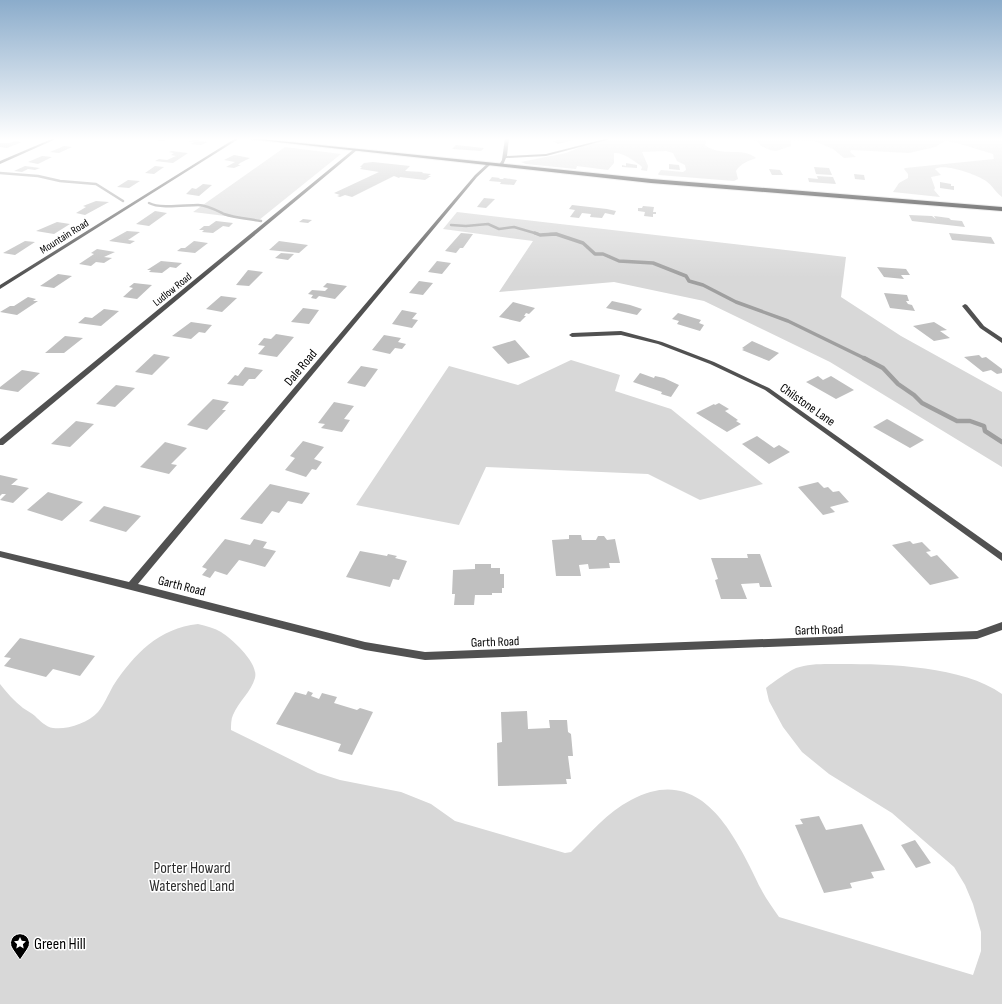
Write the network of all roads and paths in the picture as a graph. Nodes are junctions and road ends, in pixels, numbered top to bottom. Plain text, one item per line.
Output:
1 (163, 185) edge
2 (313, 185) edge
3 (469, 185) edge
4 (698, 185) edge
5 (1002, 209) edge
6 (0, 287) edge
7 (965, 306) dead end
8 (572, 335) dead end
9 (1002, 341) edge
10 (0, 443) edge
11 (0, 554) edge
12 (1002, 558) edge
13 (131, 586) junction
14 (1002, 626) edge

1 - 6 street, Mountain Road
2 - 10 street, Ludlow Road
3 - 13 street, Dale Road
4 - 5 main road
7 - 9 street
8 - 12 street, Chilstone Lane
11 - 13 street, Garth Road
13 - 14 street, Garth Road

